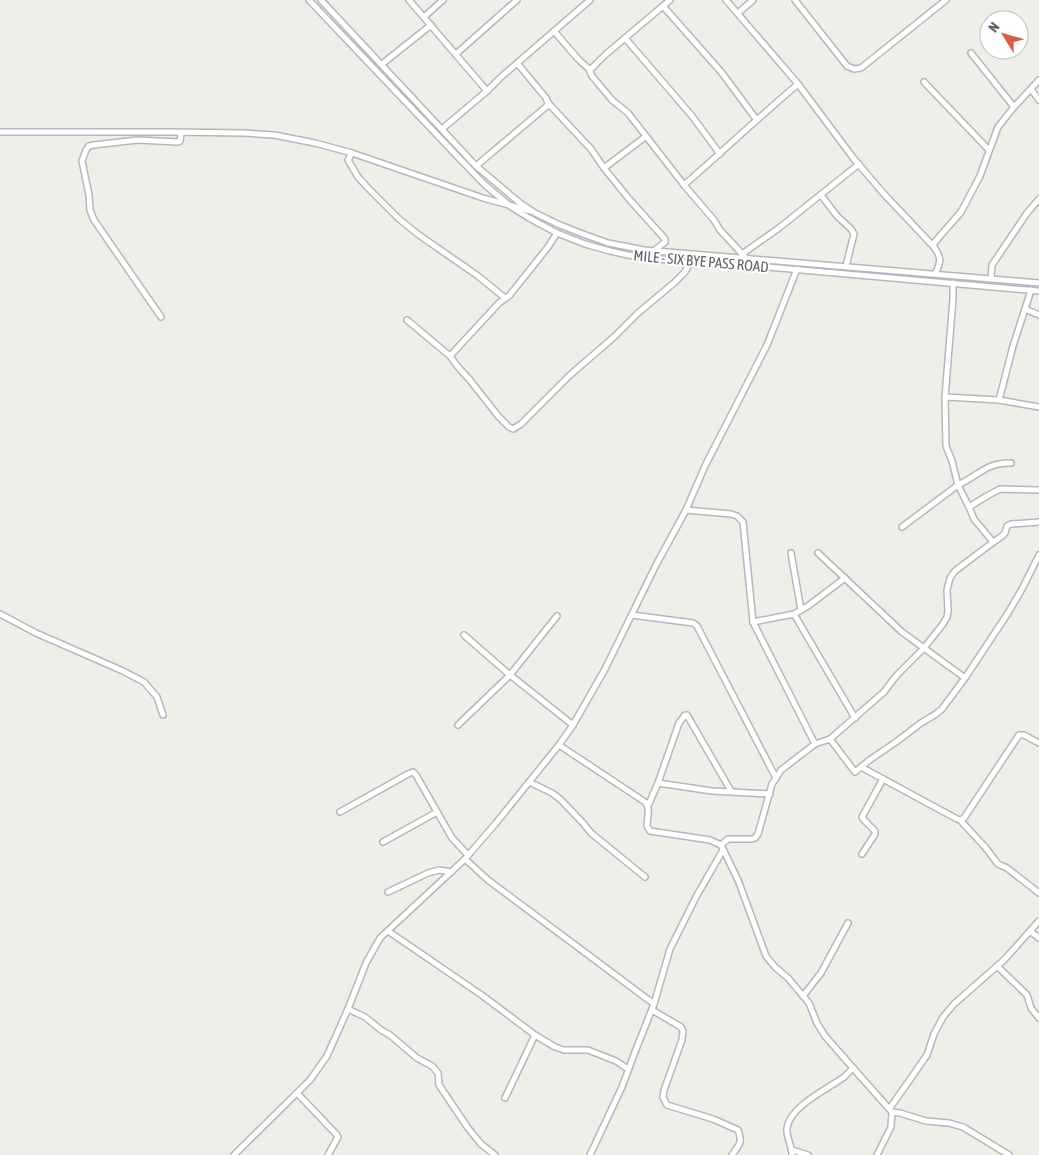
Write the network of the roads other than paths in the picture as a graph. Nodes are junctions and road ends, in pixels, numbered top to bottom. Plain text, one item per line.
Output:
1 (309, 0) edge
2 (321, 0) edge
3 (409, 0) edge
4 (443, 0) edge
5 (517, 0) edge
6 (590, 0) edge
7 (670, 0) edge
8 (726, 0) edge
9 (753, 0) edge
10 (795, 0) edge
11 (946, 0) edge
12 (663, 6) junction
13 (738, 13) junction
14 (424, 17) junction
15 (431, 25) junction
16 (554, 31) junction
17 (626, 38) junction
18 (971, 53) dead end
19 (456, 54) junction
20 (517, 63) junction
21 (382, 64) junction
22 (589, 69) junction
23 (1039, 80) edge
24 (924, 82) dead end
25 (798, 84) junction
26 (1031, 89) junction
27 (487, 91) junction
28 (1039, 100) edge
29 (548, 104) junction
30 (1014, 107) junction
31 (756, 119) junction
32 (442, 129) junction
33 (0, 132) edge
34 (181, 133) junction
35 (645, 137) junction
36 (989, 150) junction
37 (352, 153) junction
38 (720, 154) junction
39 (858, 164) junction
40 (476, 166) junction
41 (604, 168) junction
42 (684, 185) junction
43 (821, 195) junction
44 (1039, 199) edge
45 (510, 206) junction
46 (535, 213) junction
47 (557, 233) junction
48 (934, 247) junction
49 (655, 250) junction
50 (744, 256) junction
51 (690, 263) junction
52 (846, 266) junction
53 (797, 270) junction
54 (916, 272) junction
55 (935, 274) junction
56 (991, 278) junction
57 (915, 280) junction
58 (953, 283) junction
59 (1039, 283) edge
60 (1031, 290) junction
61 (1039, 291) edge
62 (505, 298) junction
63 (1025, 310) junction
64 (1039, 315) edge
65 (161, 317) dead end
66 (407, 320) dead end
67 (450, 356) junction
68 (945, 397) junction
69 (999, 400) junction
70 (1039, 407) edge
71 (1011, 463) dead end
72 (958, 485) junction
73 (1039, 490) edge
74 (969, 507) junction
75 (686, 510) junction
76 (1039, 522) edge
77 (902, 527) dead end
78 (993, 542) junction
79 (791, 553) dead end
80 (818, 553) dead end
81 (1039, 555) edge
82 (845, 578) junction
83 (801, 610) junction
84 (0, 614) edge
85 (794, 614) junction
86 (632, 615) junction
87 (557, 616) dead end
88 (753, 622) junction
89 (464, 635) dead end
90 (924, 648) junction
91 (510, 675) junction
92 (965, 678) junction
93 (163, 715) dead end
94 (855, 718) junction
95 (458, 725) dead end
96 (573, 725) junction
97 (830, 739) junction
98 (1039, 743) edge
99 (815, 744) junction
100 (559, 745) junction
101 (861, 767) junction
102 (776, 778) junction
103 (883, 779) junction
104 (529, 782) junction
105 (658, 783) junction
106 (731, 791) junction
107 (770, 794) junction
108 (648, 806) junction
109 (340, 812) dead end
110 (437, 812) junction
111 (960, 820) junction
112 (383, 842) dead end
113 (722, 848) junction
114 (862, 854) dead end
115 (466, 857) junction
116 (451, 872) junction
117 (645, 877) dead end
118 (388, 892) dead end
119 (1039, 893) edge
120 (1039, 921) edge
121 (848, 923) dead end
122 (388, 931) junction
123 (1030, 931) junction
124 (1039, 938) edge
125 (997, 966) junction
126 (802, 996) junction
127 (654, 1004) junction
128 (348, 1009) junction
129 (652, 1010) junction
130 (1039, 1018) edge
131 (535, 1035) junction
132 (853, 1068) junction
133 (628, 1069) junction
134 (296, 1093) junction
135 (506, 1098) dead end
136 (891, 1110) junction
137 (792, 1153) edge
138 (234, 1155) edge
139 (328, 1155) edge
140 (495, 1155) edge
141 (590, 1155) edge
142 (732, 1155) edge
143 (808, 1155) edge
144 (877, 1155) edge
145 (1009, 1155) edge

1 - 45 street, MILE - SIX BYE PASS ROAD
2 - 21 street
3 - 14 street
4 - 14 street
5 - 19 street
6 - 16 street
7 - 12 street
8 - 13 street
9 - 13 street
10 - 11 street
12 - 17 street
12 - 31 street
13 - 25 street
14 - 15 street
15 - 19 street
15 - 21 street
16 - 20 street
16 - 22 street
17 - 22 street
17 - 38 street
18 - 30 street
19 - 27 street
20 - 27 street
20 - 29 street
21 - 32 street
22 - 35 street
23 - 26 street
24 - 36 street
25 - 31 street
25 - 39 street
26 - 28 street
26 - 30 street
27 - 32 street
29 - 40 street
29 - 41 street
30 - 36 street
31 - 38 street
32 - 40 street
33 - 34 street
34 - 37 street
34 - 65 street
35 - 41 street
35 - 42 street
36 - 48 street
37 - 45 street
37 - 62 street
38 - 42 street
39 - 43 street
39 - 48 street
40 - 46 street
41 - 49 street
42 - 50 street
43 - 50 street
43 - 52 street
44 - 56 street
45 - 46 street
45 - 47 street, MILE - SIX BYE PASS ROAD
46 - 49 street
47 - 51 street, MILE - SIX BYE PASS ROAD
47 - 62 street
48 - 55 street
49 - 50 street
50 - 52 street
51 - 53 street, MILE - SIX BYE PASS ROAD
51 - 67 street
52 - 54 street
53 - 57 street, MILE - SIX BYE PASS ROAD
53 - 75 street
54 - 55 street
54 - 57 street
55 - 56 street
56 - 59 street
57 - 58 street, MILE - SIX BYE PASS ROAD
58 - 60 street, MILE - SIX BYE PASS ROAD
58 - 68 street
60 - 61 street, MILE - SIX BYE PASS ROAD
60 - 63 street
62 - 67 street
63 - 64 street
63 - 69 street
66 - 67 street
68 - 69 street
68 - 72 street
69 - 70 street
71 - 72 street
72 - 74 street
72 - 77 street
73 - 74 street
74 - 78 street
75 - 86 street
75 - 88 street
76 - 78 street
78 - 90 street
79 - 83 street
80 - 82 street
81 - 92 street
82 - 83 street
82 - 90 street
83 - 85 street
84 - 93 street
85 - 88 street
85 - 94 street
86 - 96 street
86 - 102 street
87 - 91 street
88 - 99 street
89 - 91 street
90 - 92 street
90 - 94 street
91 - 95 street
91 - 96 street
92 - 101 street
94 - 97 street
96 - 100 street
97 - 99 street
97 - 101 street
98 - 111 street
99 - 102 street
100 - 104 street
100 - 108 street
101 - 103 street
102 - 107 street
103 - 111 street
103 - 114 street
104 - 115 street
104 - 117 street
105 - 106 street
105 - 106 street
105 - 108 street
106 - 107 street
107 - 113 street
108 - 113 street
109 - 110 street
110 - 112 street
110 - 115 street
111 - 119 street
113 - 126 street
113 - 127 street
115 - 116 street
115 - 127 street
116 - 118 street
116 - 122 street
120 - 123 street
121 - 126 street
122 - 128 street
122 - 131 street
123 - 124 street
123 - 125 street
125 - 130 street
125 - 136 street
126 - 132 street
127 - 129 street
128 - 134 street
128 - 140 street
129 - 133 street
129 - 142 street
131 - 133 street
131 - 135 street
132 - 136 street
132 - 137 street
133 - 141 street
134 - 138 street
134 - 139 street
136 - 144 street
136 - 145 street
137 - 143 street

